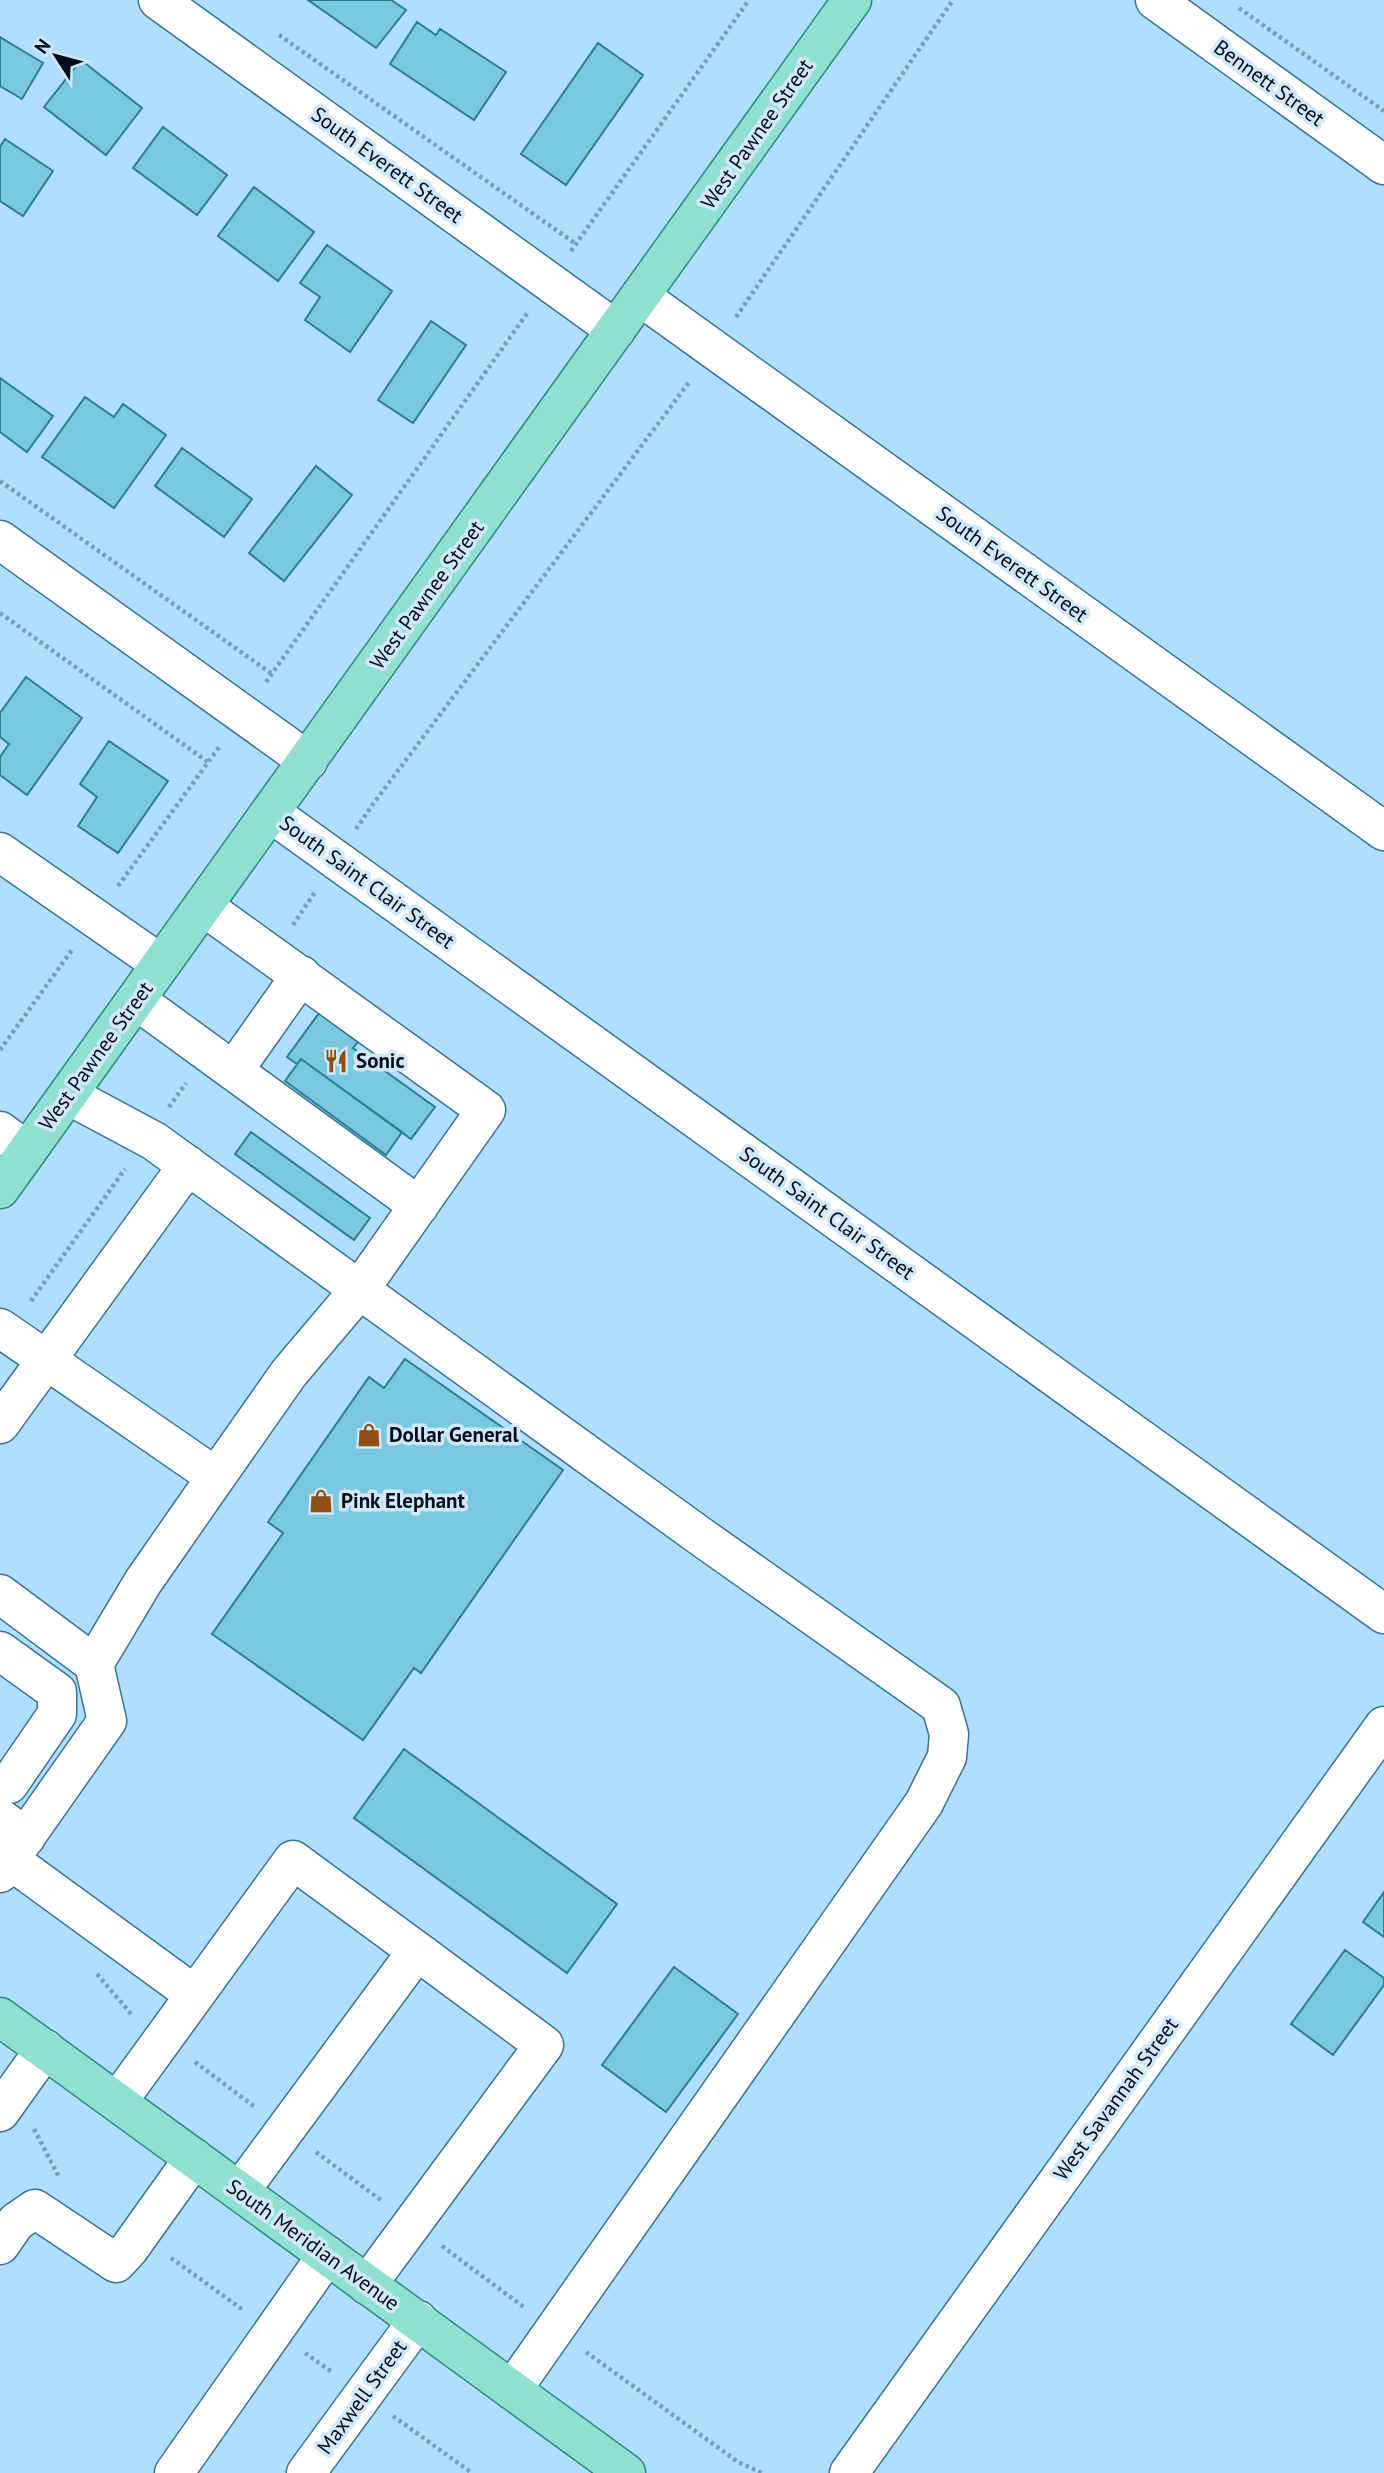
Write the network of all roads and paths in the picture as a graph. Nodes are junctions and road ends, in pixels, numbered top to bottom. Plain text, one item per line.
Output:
1 (158, 0) edge
2 (749, 0) edge
3 (852, 0) edge
4 (953, 0) edge
5 (1155, 0) edge
6 (1236, 6) dead end
7 (274, 32) dead end
8 (1384, 111) edge
9 (1384, 165) edge
10 (576, 244) junction
11 (549, 282) junction
12 (641, 297) junction
13 (617, 330) junction
14 (714, 349) junction
15 (0, 481) edge
16 (0, 540) edge
17 (0, 613) edge
18 (272, 674) junction
19 (242, 714) junction
20 (308, 761) junction
21 (208, 762) junction
22 (271, 813) junction
23 (1384, 831) edge
24 (0, 852) edge
25 (336, 859) junction
26 (203, 906) junction
27 (95, 918) junction
28 (161, 964) junction
29 (288, 965) junction
30 (136, 1000) junction
31 (0, 1050) edge
32 (221, 1061) junction
33 (68, 1095) junction
34 (147, 1138) junction
35 (14, 1141) edge
36 (188, 1165) junction
37 (0, 1189) edge
38 (419, 1206) junction
39 (360, 1289) junction
40 (4, 1331) edge
41 (46, 1360) junction
42 (0, 1424) edge
43 (216, 1477) junction
44 (0, 1594) edge
45 (1384, 1614) edge
46 (0, 1651) edge
47 (94, 1664) junction
48 (1384, 1726) edge
49 (0, 1783) edge
50 (9, 1847) edge
51 (417, 1951) junction
52 (94, 1971) dead end
53 (195, 1995) junction
54 (0, 2017) edge
55 (163, 2038) junction
56 (45, 2049) junction
57 (118, 2101) junction
58 (3, 2108) edge
59 (285, 2129) junction
60 (194, 2158) junction
61 (61, 2180) dead end
62 (240, 2191) junction
63 (412, 2224) junction
64 (139, 2235) junction
65 (0, 2245) edge
66 (327, 2255) junction
67 (367, 2285) junction
68 (418, 2320) junction
69 (555, 2330) junction
70 (273, 2332) junction
71 (512, 2390) junction
72 (364, 2394) junction
73 (604, 2467) edge
74 (174, 2473) edge
75 (306, 2473) edge
76 (472, 2473) edge
77 (762, 2473) edge
78 (849, 2473) edge

1 - 11 street, South Everett Street
2 - 10 path
3 - 12 main road, West Pawnee Street
4 - 14 path
5 - 9 street, Bennett Street
6 - 8 path
7 - 10 path
10 - 11 path
11 - 13 street, South Everett Street
11 - 18 path
12 - 13 main road, West Pawnee Street
12 - 14 street, South Everett Street
13 - 20 main road, West Pawnee Street
14 - 23 street, South Everett Street
14 - 25 path
15 - 18 path
16 - 19 street
17 - 21 path
18 - 19 path
19 - 20 street
19 - 21 path
20 - 22 main road, West Pawnee Street
21 - 27 path
22 - 25 street, South Saint Clair Street
22 - 26 main road, West Pawnee Street
24 - 27 street
25 - 29 path
25 - 45 street, South Saint Clair Street
26 - 28 main road, West Pawnee Street
26 - 29 street
27 - 28 street
27 - 31 path
28 - 30 main road, West Pawnee Street
29 - 32 street
29 - 38 street
30 - 32 street
30 - 33 main road, West Pawnee Street
32 - 34 path
32 - 38 street
33 - 34 street
33 - 35 main road, West Pawnee Street
34 - 36 street
34 - 40 path
35 - 37 main road, West Pawnee Street
36 - 39 street
36 - 41 street
38 - 39 street
39 - 43 street
39 - 69 street
40 - 41 street
41 - 42 street
41 - 43 street
43 - 47 street
44 - 47 street
46 - 49 street
47 - 50 street
48 - 78 street, West Savannah Street
50 - 53 street
51 - 53 street
51 - 59 street
51 - 63 street
52 - 55 path
53 - 55 street
54 - 56 main road, South Meridian Avenue
55 - 57 street
55 - 59 path
56 - 57 main road, South Meridian Avenue
56 - 58 street
57 - 60 main road, South Meridian Avenue
58 - 61 path
59 - 62 street
59 - 63 path
60 - 62 main road, South Meridian Avenue
60 - 64 street
62 - 66 main road, South Meridian Avenue
63 - 67 street
63 - 69 path
64 - 65 street
64 - 70 path
66 - 67 main road, South Meridian Avenue
66 - 70 street
67 - 68 main road, South Meridian Avenue
68 - 71 main road, South Meridian Avenue
68 - 72 street, Maxwell Street
69 - 71 street
69 - 77 path
70 - 72 path
70 - 74 street
71 - 73 main road, South Meridian Avenue
72 - 75 street, Maxwell Street
72 - 76 path

